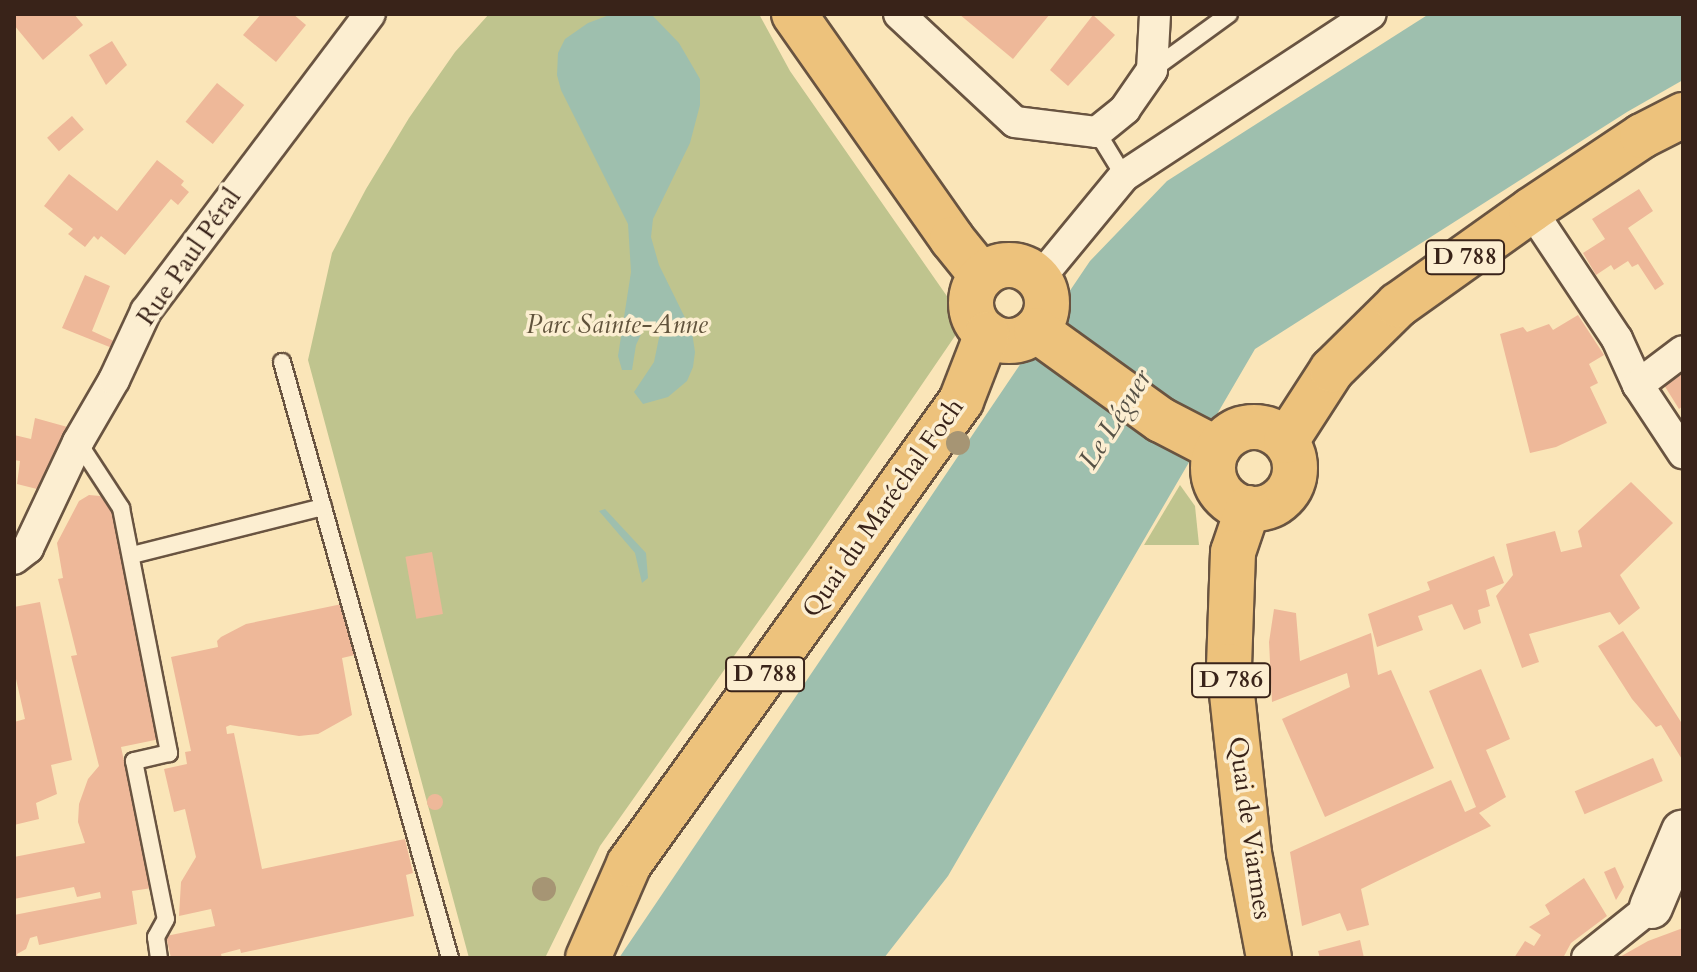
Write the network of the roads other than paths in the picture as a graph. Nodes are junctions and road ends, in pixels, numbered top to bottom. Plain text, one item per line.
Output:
1 (370, 14) edge
2 (794, 14) edge
3 (899, 14) edge
4 (1155, 14) edge
5 (1229, 14) edge
6 (1371, 14) edge
7 (1152, 70) junction
8 (1683, 115) edge
9 (1097, 132) junction
10 (1124, 176) junction
11 (1531, 210) junction
12 (982, 276) junction
13 (1039, 279) junction
14 (1038, 332) junction
15 (987, 334) junction
16 (1683, 351) edge
17 (282, 362) dead end
18 (1638, 385) junction
19 (1286, 441) junction
20 (78, 442) junction
21 (1212, 447) junction
22 (1683, 453) edge
23 (323, 507) junction
24 (1248, 508) junction
25 (21, 554) edge
26 (132, 555) junction
27 (1683, 831) edge
28 (1667, 903) edge
29 (159, 958) edge
30 (450, 958) edge
31 (588, 958) edge
32 (1269, 958) edge
33 (1587, 958) edge

1 - 20 street, Rue Paul Péral
2 - 12 main road
3 - 9 street
4 - 7 street
5 - 7 lane
6 - 10 street
7 - 9 street
8 - 11 main road, D 788
9 - 10 lane
10 - 13 street
11 - 18 street
11 - 19 main road, D 788
12 - 13 main road
12 - 15 main road
13 - 14 main road
14 - 15 main road
14 - 21 main road
15 - 31 main road, Quai du Maréchal Foch / D 788
16 - 18 street
17 - 23 lane
18 - 22 street
19 - 21 main road
19 - 24 main road
20 - 25 street, Rue Paul Péral
20 - 26 lane
21 - 24 main road
23 - 26 lane
23 - 30 lane
24 - 32 main road, Quai de Viarmes / D 786
26 - 29 lane
27 - 28 main road
28 - 33 street

